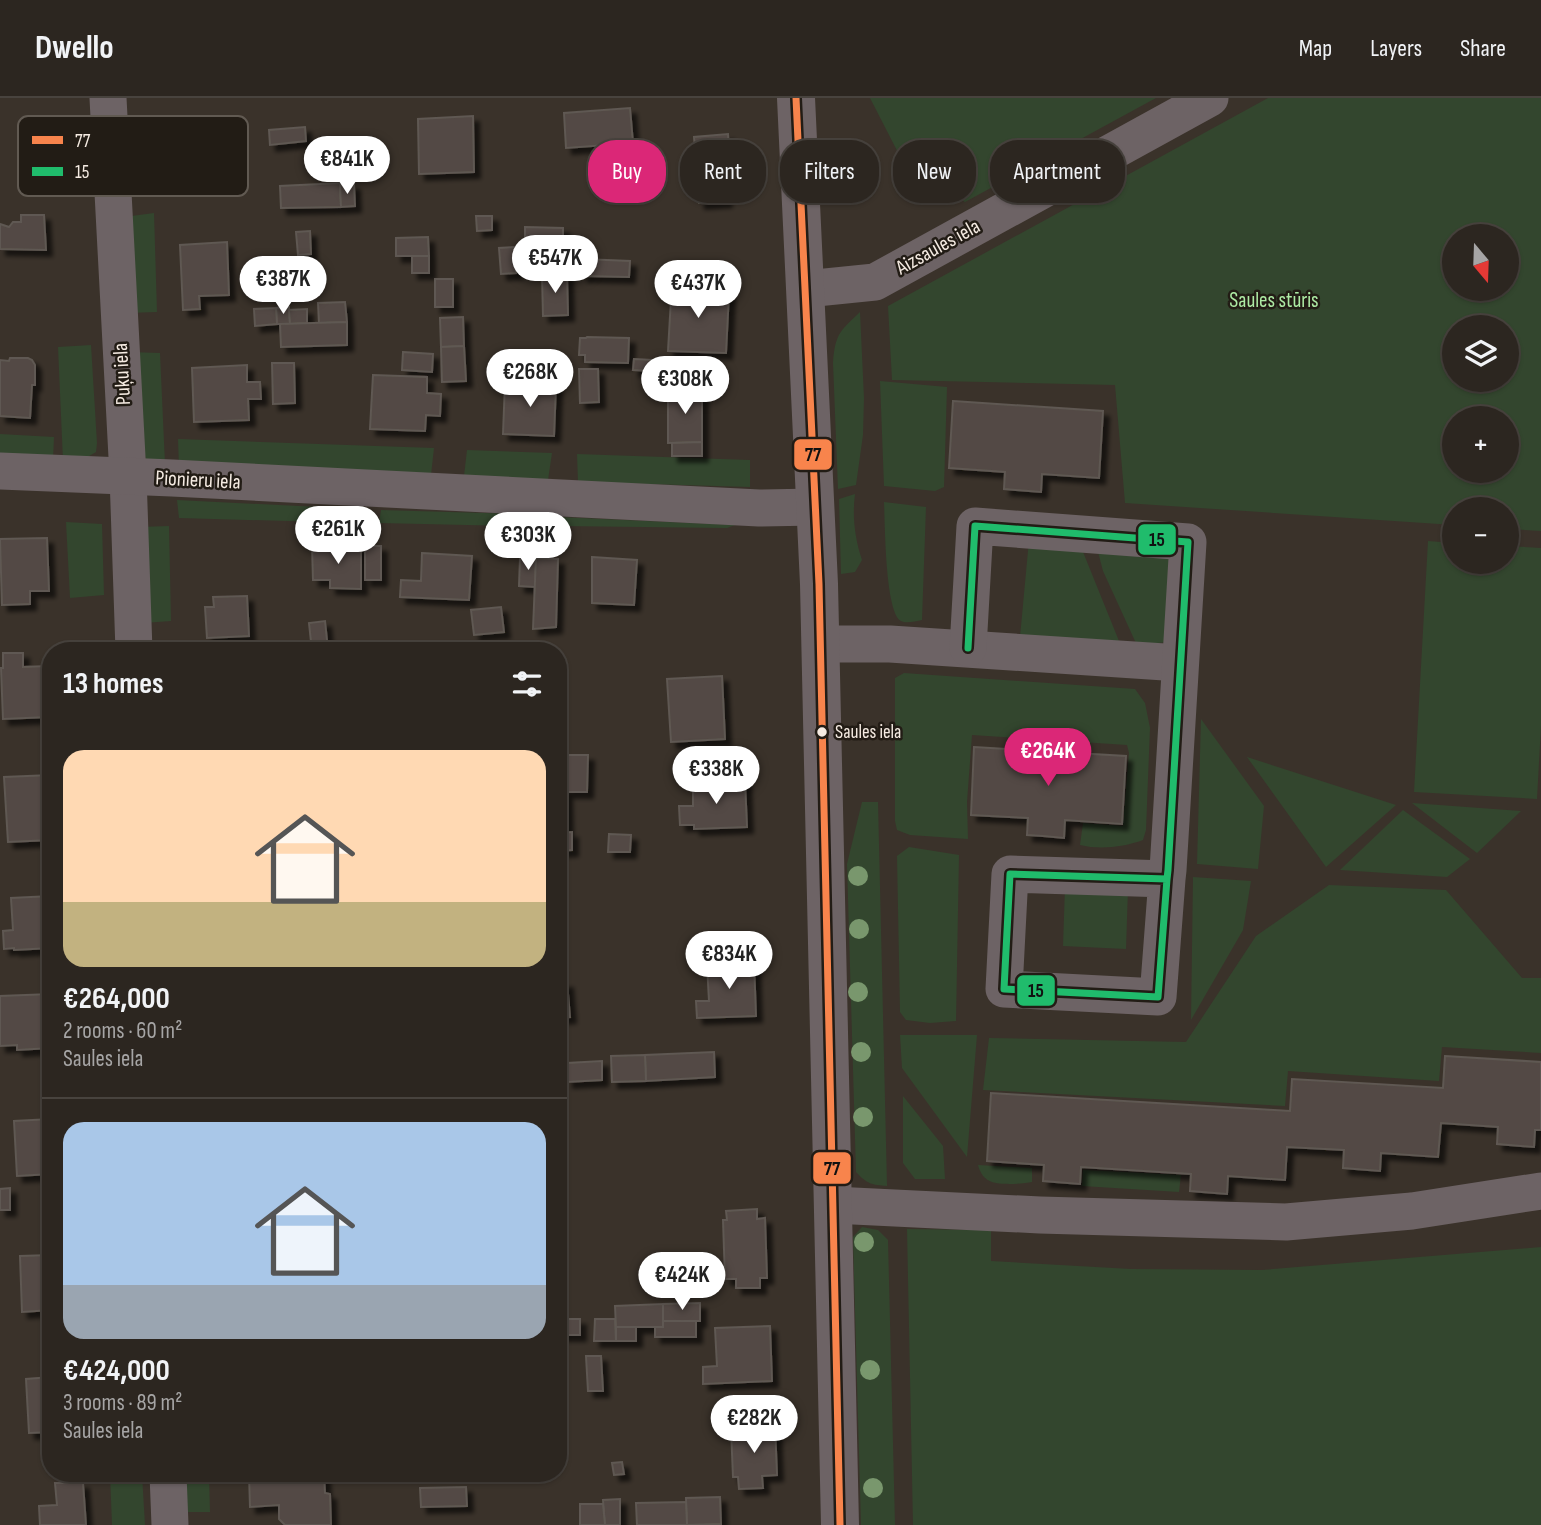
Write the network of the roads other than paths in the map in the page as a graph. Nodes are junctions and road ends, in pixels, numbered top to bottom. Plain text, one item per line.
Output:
1 (108, 98) edge
2 (796, 98) edge
3 (1210, 98) edge
4 (109, 116) edge
5 (113, 196) edge
6 (806, 289) junction
7 (0, 471) edge
8 (128, 476) junction
9 (815, 507) junction
10 (134, 642) edge
11 (821, 645) junction
12 (968, 648) junction
13 (1180, 663) junction
14 (1167, 879) junction
15 (1541, 1191) edge
16 (833, 1205) junction
17 (167, 1482) edge
18 (170, 1525) edge
19 (840, 1525) edge

1 - 4 street, Puķu iela
2 - 6 street
3 - 6 street, Aizsaules iela
5 - 8 street, Puķu iela
6 - 9 street
7 - 8 street, Pionieru iela
8 - 9 street, Pionieru iela
8 - 10 street, Puķu iela
9 - 11 street
11 - 12 street
11 - 16 street
12 - 13 street
12 - 13 street
13 - 14 street
14 - 14 street
15 - 16 street
16 - 19 street
17 - 18 street

